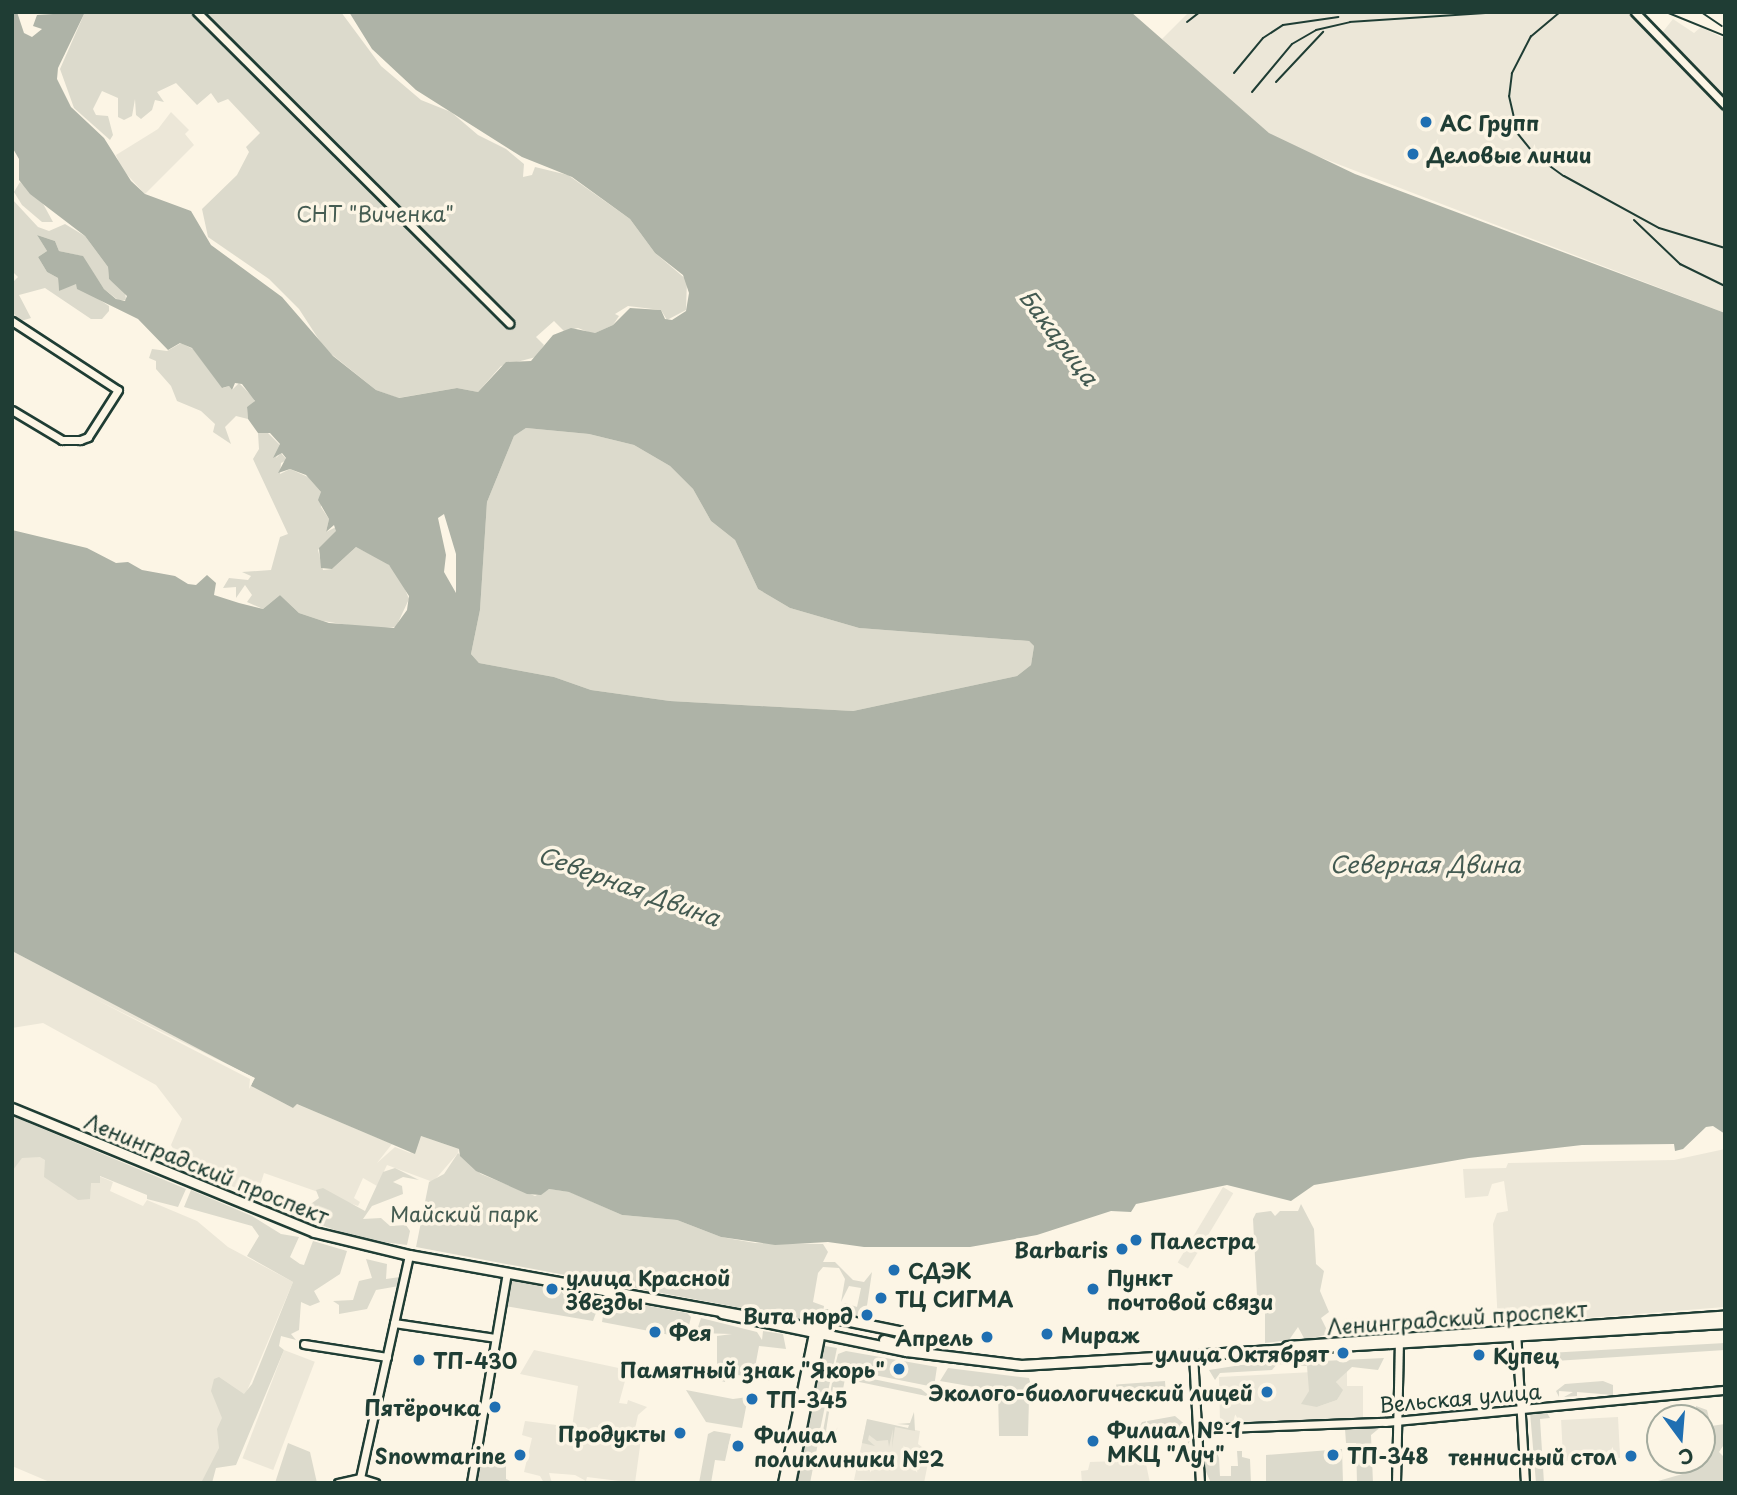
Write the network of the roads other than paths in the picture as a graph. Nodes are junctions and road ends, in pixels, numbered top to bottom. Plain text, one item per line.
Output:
1 (197, 12) edge
2 (1635, 12) edge
3 (1725, 104) edge
4 (12, 321) edge
5 (509, 323) dead end
6 (12, 410) edge
7 (12, 1108) edge
8 (409, 1255) junction
9 (507, 1273) junction
10 (1725, 1315) edge
11 (1725, 1322) edge
12 (394, 1323) junction
13 (817, 1332) junction
14 (1516, 1334) junction
15 (495, 1338) junction
16 (1399, 1342) junction
17 (304, 1344) dead end
18 (907, 1344) junction
19 (919, 1350) junction
20 (1193, 1354) junction
21 (387, 1357) junction
22 (1725, 1390) edge
23 (1521, 1411) junction
24 (1398, 1420) junction
25 (1199, 1429) junction
26 (360, 1478) junction
27 (339, 1483) edge
28 (375, 1483) edge
29 (471, 1483) edge
30 (783, 1483) edge
31 (790, 1483) edge
32 (1200, 1483) edge
33 (1396, 1483) edge
34 (1525, 1483) edge

1 - 5 street
2 - 3 street
4 - 6 street
7 - 8 main road, Ленинградский проспект
8 - 9 main road, Ленинградский проспект
8 - 12 street
9 - 13 main road, Ленинградский проспект
9 - 15 street
10 - 14 main road, Ленинградский проспект
11 - 14 main road, Ленинградский проспект
12 - 15 street
12 - 21 street
13 - 18 main road, Ленинградский проспект
13 - 18 main road
13 - 19 main road, Ленинградский проспект
13 - 30 main road
13 - 31 main road
14 - 16 main road, Ленинградский проспект
14 - 23 street
15 - 29 street
16 - 20 main road, Ленинградский проспект
16 - 24 street
17 - 21 street
18 - 19 main road, Ленинградский проспект
19 - 20 main road, Ленинградский проспект
20 - 25 street
21 - 26 street
22 - 23 street, Вельская улица
23 - 24 street, Вельская улица
23 - 34 street
24 - 25 street, Вельская улица
24 - 33 street
25 - 32 street
26 - 27 street
26 - 28 street

